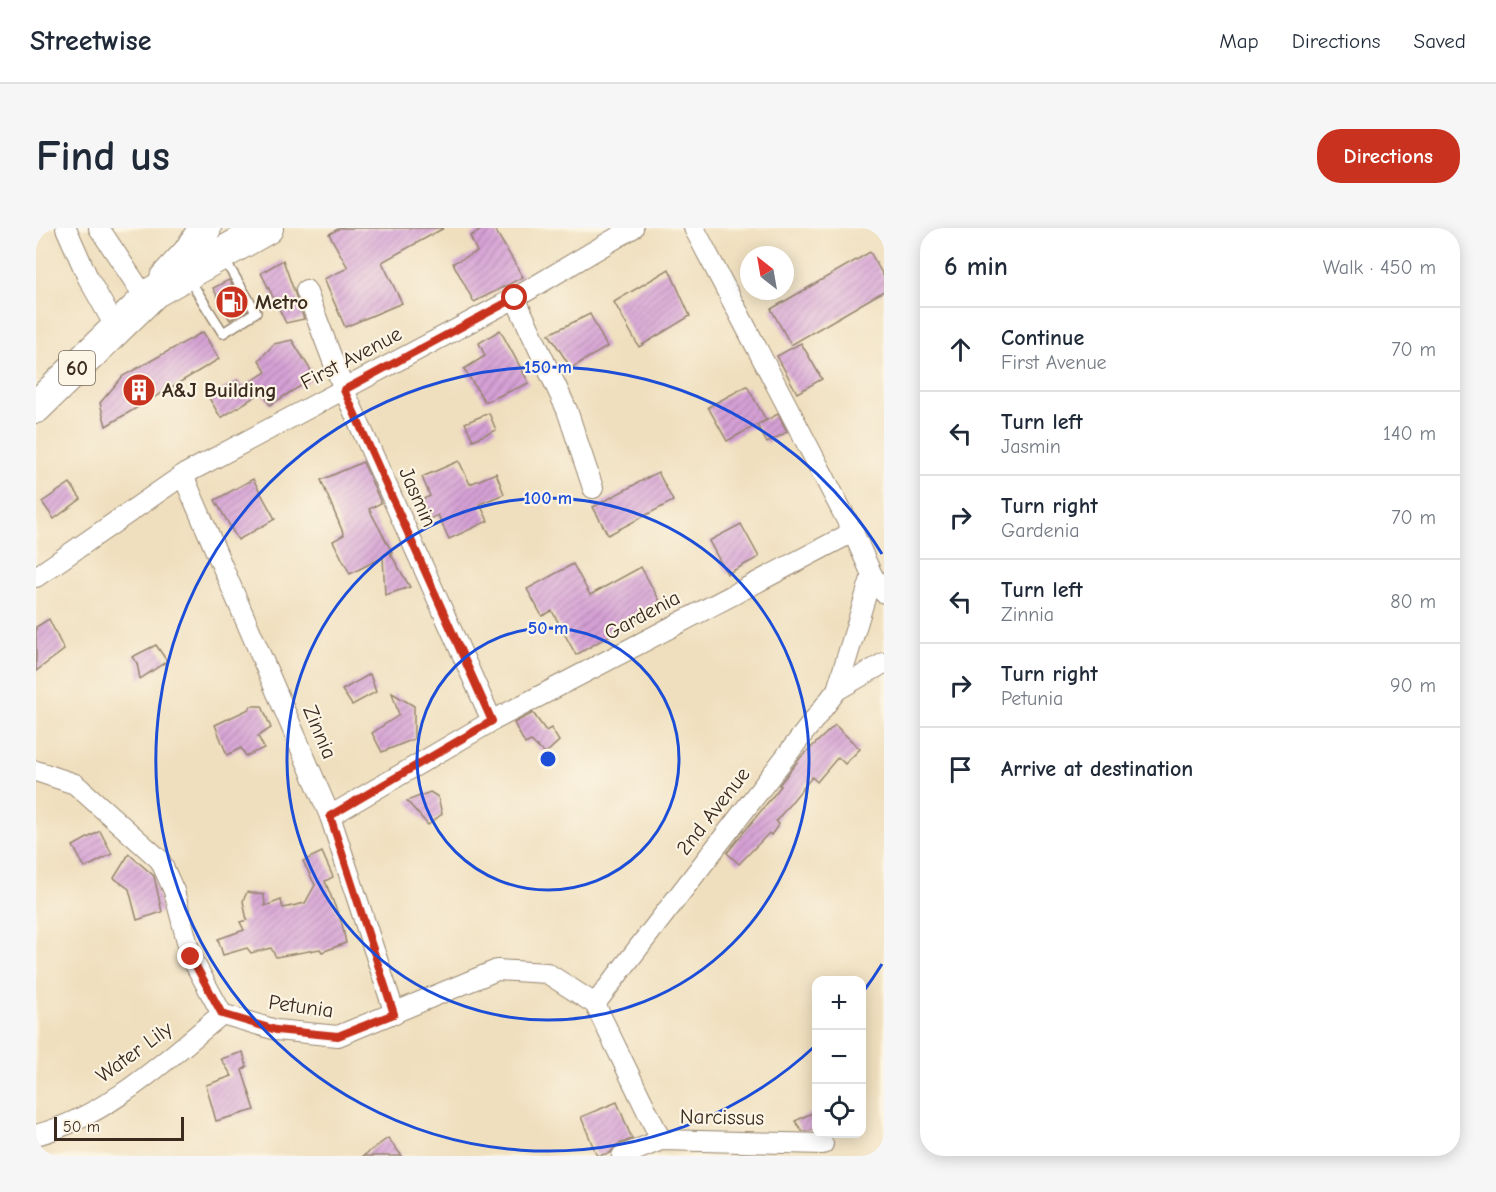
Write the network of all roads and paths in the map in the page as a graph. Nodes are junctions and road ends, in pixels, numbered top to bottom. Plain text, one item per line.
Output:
1 (66, 228) edge
2 (99, 228) edge
3 (205, 228) edge
4 (633, 228) edge
5 (694, 228) edge
6 (237, 238) edge
7 (186, 274) junction
8 (306, 290) dead end
9 (150, 296) junction
10 (515, 298) junction
11 (116, 328) junction
12 (344, 390) junction
13 (36, 407) edge
14 (183, 475) junction
15 (593, 488) dead end
16 (853, 532) junction
17 (872, 575) junction
18 (36, 577) edge
19 (884, 593) edge
20 (884, 663) edge
21 (837, 690) junction
22 (492, 721) junction
23 (36, 771) edge
24 (330, 816) junction
25 (595, 1004) junction
26 (222, 1014) junction
27 (394, 1014) junction
28 (36, 1135) edge
29 (661, 1140) junction
30 (823, 1144) dead end
31 (622, 1156) edge

1 - 11 street
2 - 9 street
3 - 9 main road, 60
4 - 10 street, First Avenue
5 - 16 street
6 - 7 main road, 60
6 - 7 lane
7 - 9 main road, 60
8 - 12 street, Jasmin
9 - 11 main road, 60
10 - 12 street, First Avenue
10 - 15 street
11 - 13 main road, 60
12 - 14 street, First Avenue
12 - 22 street, Jasmin
14 - 18 street, First Avenue
14 - 24 street, Zinnia
16 - 17 street
16 - 22 street, Gardenia
17 - 19 street
17 - 21 street
20 - 21 street, 2nd Avenue
21 - 25 street, 2nd Avenue
22 - 24 street, Gardenia
23 - 26 street
24 - 27 street, Zinnia
25 - 27 street, Petunia
25 - 29 street
26 - 27 street, Petunia
26 - 28 street, Water Lily
29 - 30 street, Narcissus
29 - 31 street, Narcissus

